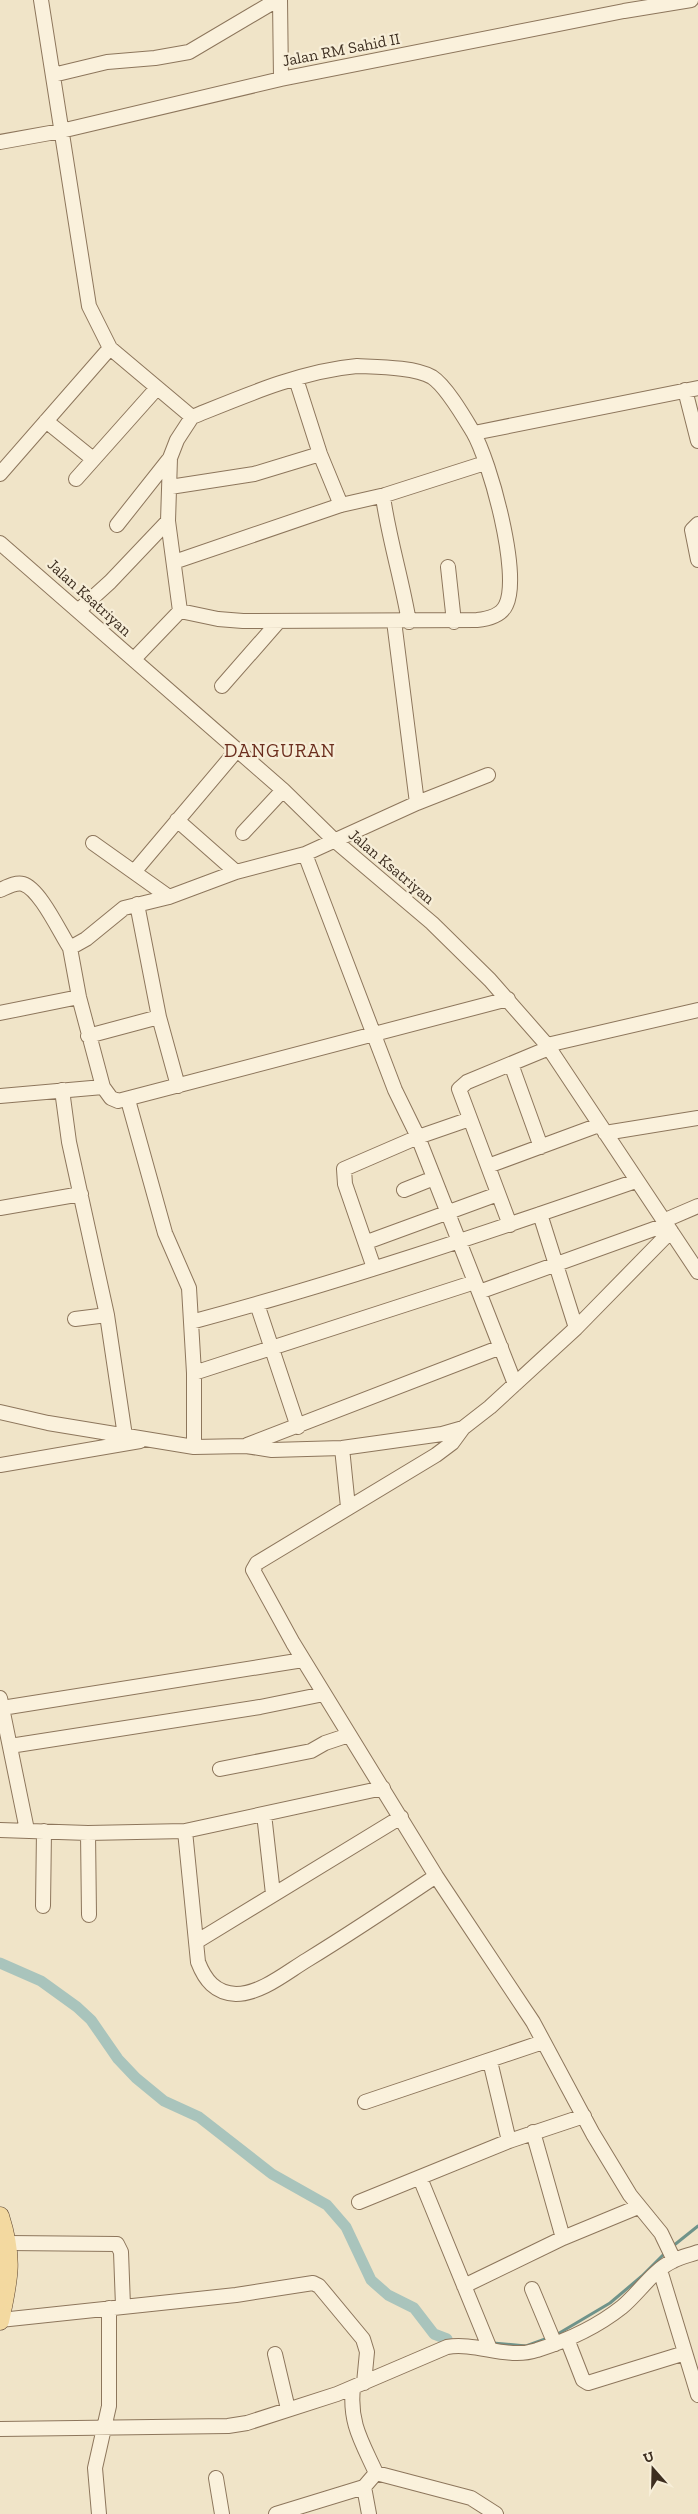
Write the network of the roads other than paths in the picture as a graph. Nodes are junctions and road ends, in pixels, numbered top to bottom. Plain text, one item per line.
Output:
1 (41, 0) edge
2 (279, 0) edge
3 (691, 0) edge
4 (53, 75) junction
5 (281, 79) junction
6 (62, 131) junction
7 (0, 142) edge
8 (110, 348) junction
9 (296, 379) junction
10 (157, 388) junction
11 (691, 389) edge
12 (192, 418) junction
13 (46, 421) junction
14 (474, 433) junction
15 (698, 441) edge
16 (320, 454) junction
17 (170, 458) junction
18 (93, 459) junction
19 (485, 463) junction
20 (0, 474) edge
21 (76, 479) dead end
22 (170, 487) junction
23 (385, 494) junction
24 (341, 505) junction
25 (168, 521) junction
26 (698, 524) edge
27 (117, 525) dead end
28 (0, 543) edge
29 (698, 560) edge
30 (174, 562) junction
31 (448, 567) dead end
32 (78, 611) junction
33 (180, 611) junction
34 (279, 621) junction
35 (394, 621) junction
36 (410, 622) junction
37 (454, 622) junction
38 (134, 659) junction
39 (222, 686) dead end
40 (237, 750) junction
41 (488, 775) dead end
42 (283, 790) junction
43 (417, 803) junction
44 (177, 820) junction
45 (243, 833) dead end
46 (334, 840) junction
47 (93, 843) dead end
48 (305, 854) junction
49 (134, 872) junction
50 (236, 872) junction
51 (0, 890) edge
52 (169, 897) junction
53 (137, 904) junction
54 (70, 948) junction
55 (79, 997) junction
56 (508, 999) junction
57 (698, 1010) edge
58 (0, 1013) edge
59 (159, 1017) junction
60 (373, 1034) junction
61 (88, 1036) junction
62 (548, 1047) junction
63 (511, 1064) junction
64 (178, 1086) junction
65 (103, 1087) junction
66 (62, 1090) junction
67 (0, 1096) edge
68 (128, 1100) junction
69 (698, 1118) edge
70 (470, 1119) junction
71 (602, 1129) junction
72 (418, 1137) junction
73 (541, 1147) junction
74 (488, 1166) junction
75 (434, 1178) junction
76 (636, 1181) junction
77 (404, 1190) dead end
78 (81, 1194) junction
79 (498, 1194) junction
80 (698, 1206) edge
81 (0, 1208) edge
82 (448, 1214) junction
83 (540, 1214) junction
84 (510, 1224) junction
85 (666, 1226) junction
86 (366, 1242) junction
87 (458, 1242) junction
88 (557, 1265) junction
89 (374, 1268) junction
90 (698, 1272) edge
91 (477, 1287) junction
92 (257, 1304) junction
93 (107, 1315) junction
94 (75, 1319) dead end
95 (191, 1322) junction
96 (576, 1328) junction
97 (501, 1347) junction
98 (270, 1349) junction
99 (194, 1373) junction
100 (515, 1384) junction
101 (0, 1412) edge
102 (298, 1427) junction
103 (463, 1428) junction
104 (124, 1436) junction
105 (150, 1440) junction
106 (246, 1446) junction
107 (194, 1447) junction
108 (342, 1448) junction
109 (0, 1465) edge
110 (348, 1507) junction
111 (303, 1660) junction
112 (324, 1694) junction
113 (1, 1703) edge
114 (349, 1735) junction
115 (10, 1746) junction
116 (220, 1769) dead end
117 (383, 1788) junction
118 (264, 1814) junction
119 (401, 1817) junction
120 (0, 1830) edge
121 (27, 1830) junction
122 (44, 1831) junction
123 (185, 1831) junction
124 (88, 1833) junction
125 (436, 1876) junction
126 (274, 1894) junction
127 (43, 1906) dead end
128 (89, 1915) dead end
129 (196, 1942) junction
130 (544, 2042) junction
131 (490, 2061) junction
132 (366, 2102) dead end
133 (584, 2116) junction
134 (532, 2132) junction
135 (509, 2140) junction
136 (420, 2178) junction
137 (359, 2202) dead end
138 (638, 2207) junction
139 (0, 2216) edge
140 (563, 2238) junction
141 (6, 2248) edge
142 (698, 2252) edge
143 (674, 2260) junction
144 (660, 2270) junction
145 (464, 2286) junction
146 (532, 2289) dead end
147 (123, 2306) junction
148 (109, 2308) junction
149 (0, 2320) edge
150 (556, 2339) junction
151 (487, 2343) junction
152 (685, 2353) junction
153 (275, 2354) dead end
154 (351, 2389) junction
155 (698, 2395) edge
156 (288, 2410) junction
157 (105, 2428) junction
158 (0, 2429) edge
159 (216, 2478) dead end
160 (370, 2480) junction
161 (99, 2514) edge
162 (222, 2514) edge
163 (276, 2514) edge
164 (370, 2514) edge
165 (496, 2514) edge

1 - 4 street
2 - 4 street
2 - 5 street
3 - 5 street, Jalan RM Sahid II
4 - 6 street
5 - 6 street, Jalan RM Sahid II
6 - 7 street, Jalan RM Sahid II
6 - 8 street
8 - 10 street
8 - 13 street
9 - 12 street
9 - 14 street
9 - 16 street
10 - 12 street
10 - 18 street
11 - 14 street
11 - 15 street
12 - 17 street
13 - 18 street
13 - 20 street
14 - 19 street
16 - 22 street
16 - 24 street
17 - 22 street
17 - 27 street
18 - 21 street
19 - 23 street
19 - 37 street
22 - 25 street
23 - 24 street
23 - 36 street
24 - 30 street
25 - 30 street
25 - 32 street
26 - 29 street
28 - 32 street, Jalan Ksatriyan
30 - 33 street
31 - 37 street
32 - 38 street, Jalan Ksatriyan
33 - 34 street
33 - 38 street
34 - 35 street
34 - 39 street
35 - 36 street
35 - 43 street
36 - 37 street
38 - 40 street, Jalan Ksatriyan
40 - 42 street, Jalan Ksatriyan
40 - 44 street
41 - 43 street
42 - 45 street
42 - 46 street, Jalan Ksatriyan
43 - 46 street
44 - 49 street
44 - 50 street
46 - 48 street
46 - 56 street, Jalan Ksatriyan
47 - 49 street
48 - 50 street
48 - 60 street
49 - 52 street
50 - 52 street
51 - 54 street
52 - 53 street
53 - 54 street
53 - 59 street
54 - 55 street
55 - 58 street
55 - 61 street
56 - 60 street
56 - 62 street, Jalan Ksatriyan
57 - 62 street
59 - 61 street
59 - 64 street
60 - 64 street
60 - 72 street
61 - 65 street
62 - 63 street
62 - 71 street, Jalan Ksatriyan
63 - 70 street
63 - 73 street
64 - 68 street
65 - 66 street
65 - 68 street
66 - 67 street
66 - 78 street
68 - 95 street
69 - 71 street
70 - 72 street
70 - 74 street
71 - 73 street
71 - 76 street, Jalan Ksatriyan
72 - 75 street
72 - 86 street
73 - 74 street
74 - 79 street
75 - 77 street
75 - 82 street
76 - 83 street
76 - 85 street, Jalan Ksatriyan
78 - 81 street
78 - 93 street
79 - 82 street
79 - 84 street
80 - 85 street
82 - 86 street
82 - 87 street
83 - 84 street
83 - 88 street
84 - 87 street
85 - 88 street
85 - 90 street, Jalan Ksatriyan
85 - 96 street
86 - 89 street
87 - 89 street
87 - 91 street
88 - 91 street
88 - 96 street
89 - 92 street
91 - 97 street
91 - 98 street
92 - 95 street
92 - 98 street
93 - 94 street
93 - 104 street
95 - 99 street
96 - 100 street
97 - 100 street
97 - 102 street
98 - 99 street
98 - 102 street
99 - 107 street
100 - 103 street
101 - 104 street
102 - 106 street
103 - 108 street
103 - 110 street
104 - 105 street
105 - 107 street
105 - 109 street
106 - 107 street
106 - 108 street
108 - 110 street
110 - 111 street
111 - 112 street
111 - 113 street
112 - 114 street
112 - 115 street
113 - 115 street
114 - 116 street
114 - 117 street
115 - 121 street
117 - 118 street
117 - 119 street
118 - 123 street
118 - 126 street
119 - 125 street
119 - 126 street
120 - 121 street
121 - 122 street
122 - 124 street
122 - 127 street
123 - 124 street
123 - 129 street
124 - 128 street
125 - 129 street
125 - 130 street
126 - 129 street
130 - 131 street
130 - 133 street
131 - 132 street
131 - 135 street
133 - 134 street
133 - 138 street
134 - 135 street
134 - 140 street
135 - 136 street
136 - 137 street
136 - 145 street
138 - 140 street
138 - 143 street
139 - 141 main road
140 - 145 street
141 - 147 street
141 - 149 main road
142 - 143 street
143 - 144 street
144 - 150 street
144 - 152 street
145 - 151 street
146 - 150 street
147 - 148 street
147 - 154 street
148 - 149 street
148 - 157 street
150 - 151 street
150 - 152 street
151 - 154 street
152 - 155 street
153 - 156 street
154 - 156 street
154 - 160 street
156 - 157 street
157 - 158 street
157 - 161 street
159 - 162 street
160 - 163 street
160 - 164 street
160 - 165 street

